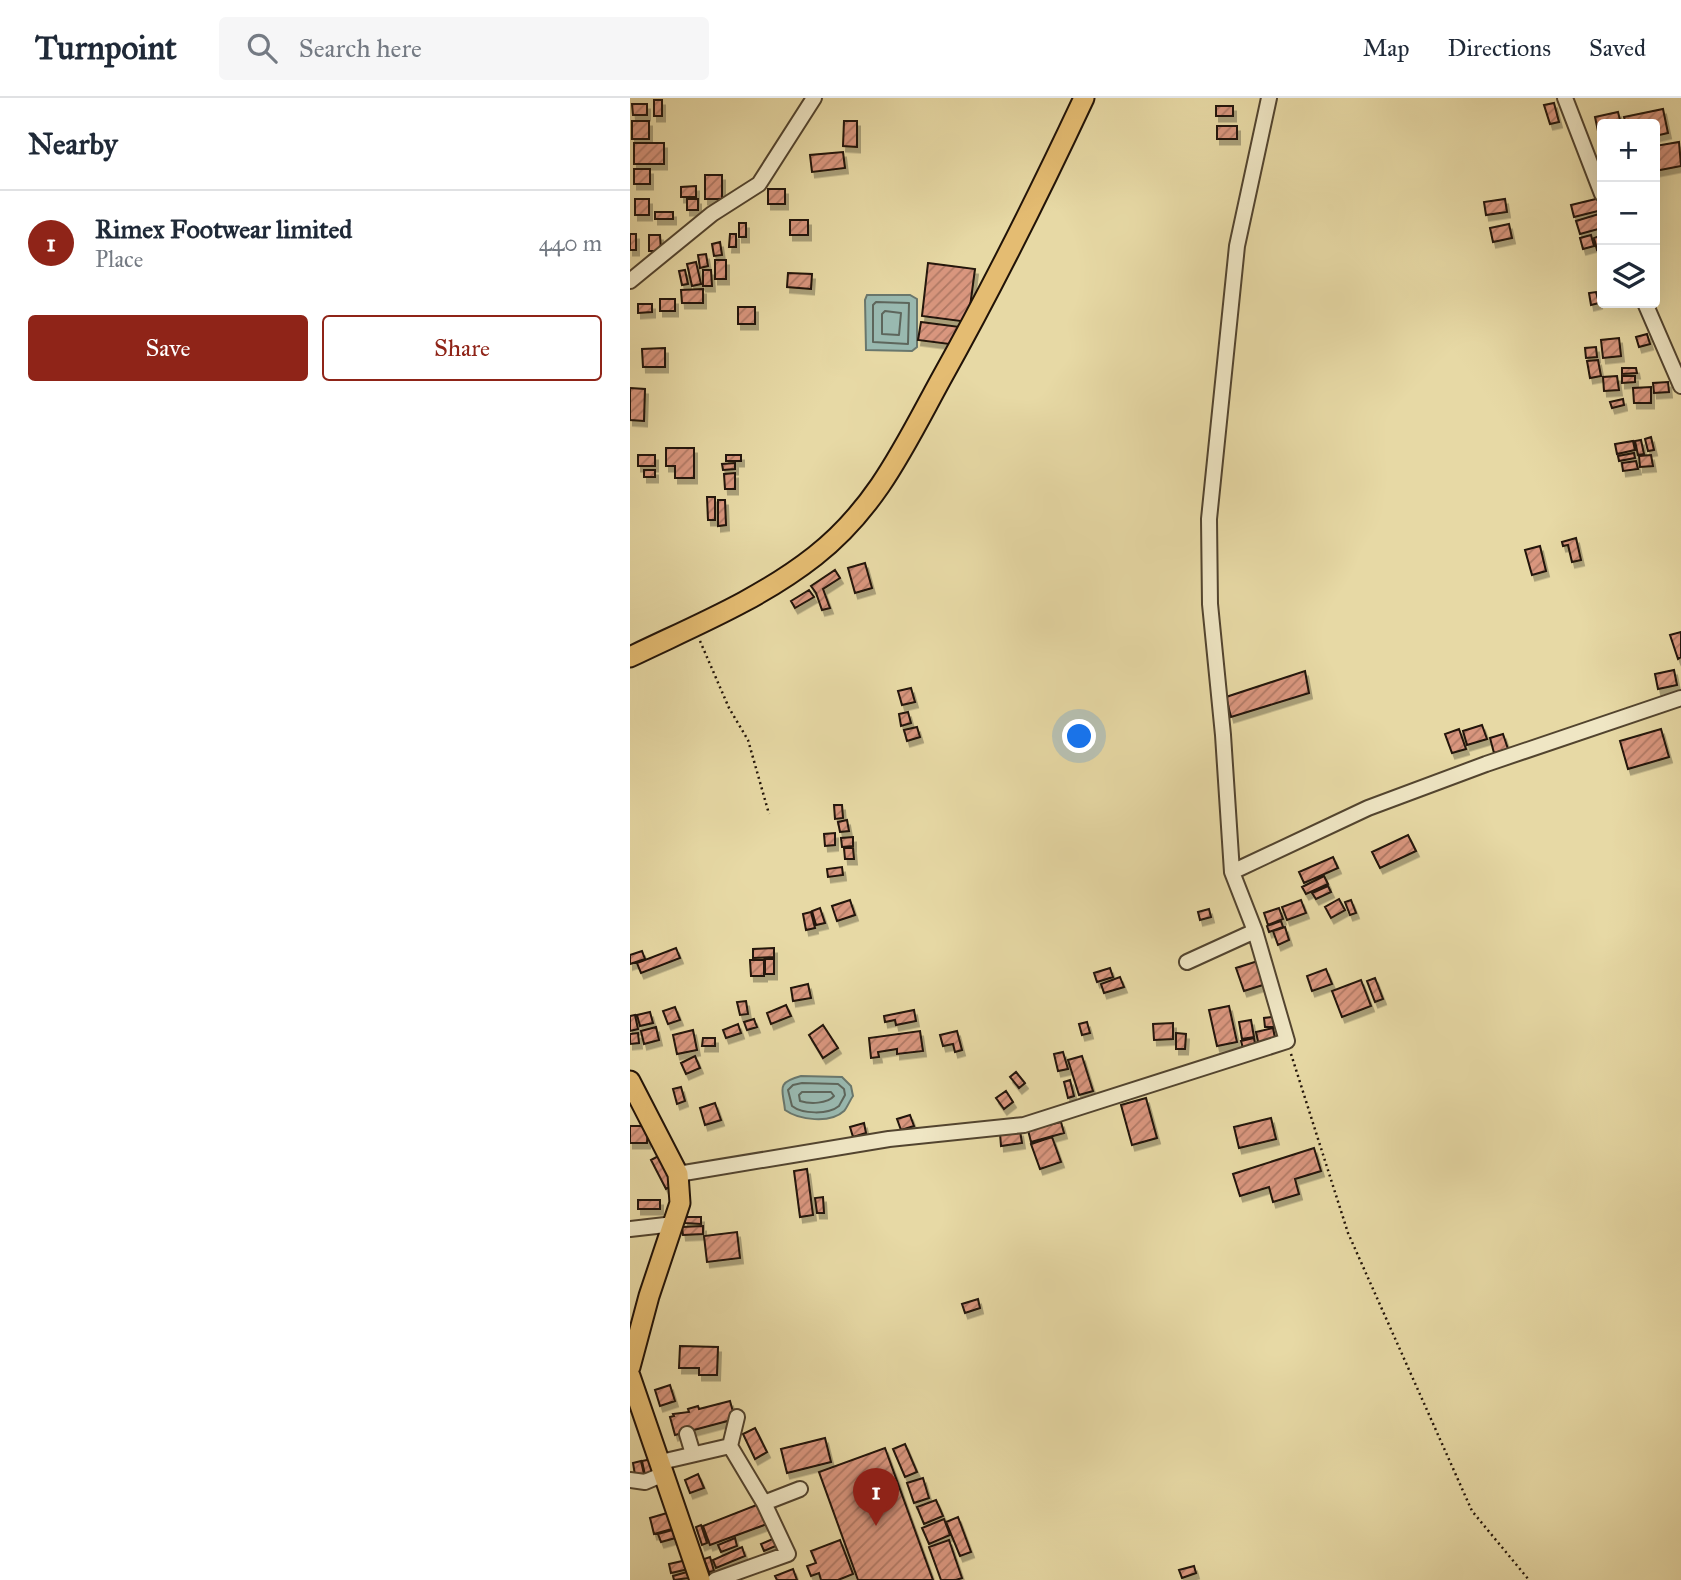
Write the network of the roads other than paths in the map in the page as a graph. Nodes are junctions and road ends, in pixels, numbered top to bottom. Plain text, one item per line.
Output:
1 (814, 98) edge
2 (1084, 98) edge
3 (1269, 98) edge
4 (1565, 98) edge
5 (1597, 182) edge
6 (630, 281) edge
7 (1647, 308) edge
8 (1681, 386) edge
9 (630, 657) edge
10 (1681, 698) edge
11 (1232, 872) junction
12 (1255, 931) junction
13 (1187, 962) dead end
14 (630, 1081) edge
15 (678, 1174) junction
16 (674, 1224) junction
17 (630, 1229) edge
18 (630, 1367) edge
19 (630, 1376) edge
20 (737, 1418) dead end
21 (687, 1434) dead end
22 (730, 1446) junction
23 (693, 1454) junction
24 (662, 1468) junction
25 (630, 1480) edge
26 (800, 1489) dead end
27 (764, 1503) junction
28 (700, 1580) edge
29 (715, 1580) edge

1 - 6 street
2 - 9 main road
3 - 11 street
4 - 5 street
7 - 8 street
10 - 11 street
11 - 12 street
12 - 13 street
12 - 15 street
14 - 15 main road
15 - 16 main road
16 - 17 street
16 - 18 main road
19 - 24 main road
20 - 22 street
21 - 23 street
22 - 23 street
22 - 27 street
23 - 24 street
24 - 25 street
24 - 28 main road
26 - 27 street
27 - 29 street

